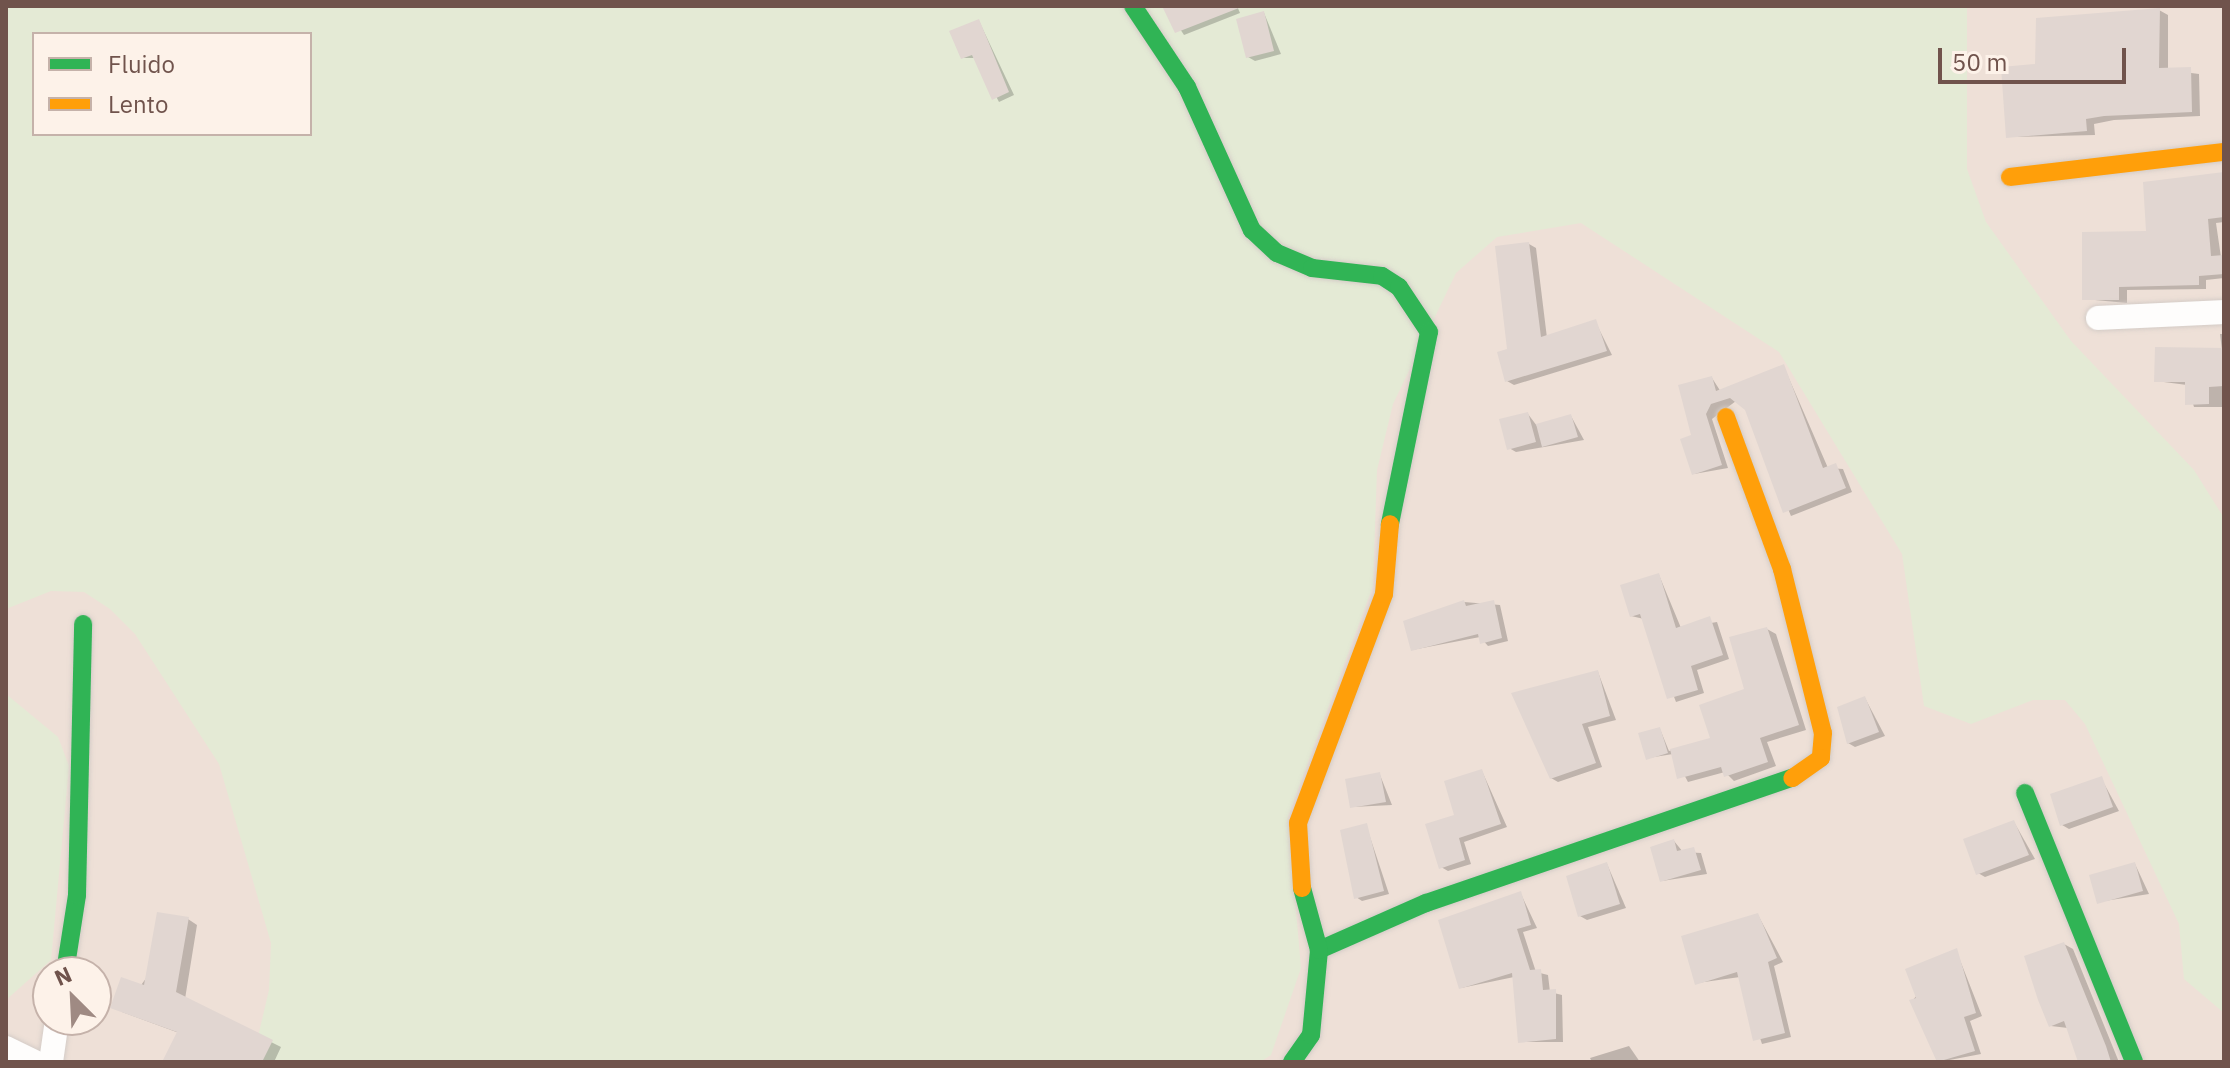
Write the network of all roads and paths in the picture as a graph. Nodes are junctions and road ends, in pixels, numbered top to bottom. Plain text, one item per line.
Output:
1 (1133, 6) edge
2 (2224, 152) edge
3 (2010, 177) dead end
4 (2224, 312) edge
5 (2098, 318) dead end
6 (1726, 417) dead end
7 (83, 624) dead end
8 (2025, 793) dead end
9 (1319, 950) junction
10 (67, 956) edge
11 (55, 1036) edge
12 (6, 1048) edge
13 (35, 1062) edge
14 (51, 1062) edge
15 (1292, 1062) edge
16 (2134, 1062) edge

1 - 9 street
2 - 3 street
4 - 5 street
6 - 9 street
7 - 10 street
8 - 16 street
9 - 15 street
11 - 14 street
12 - 13 street

